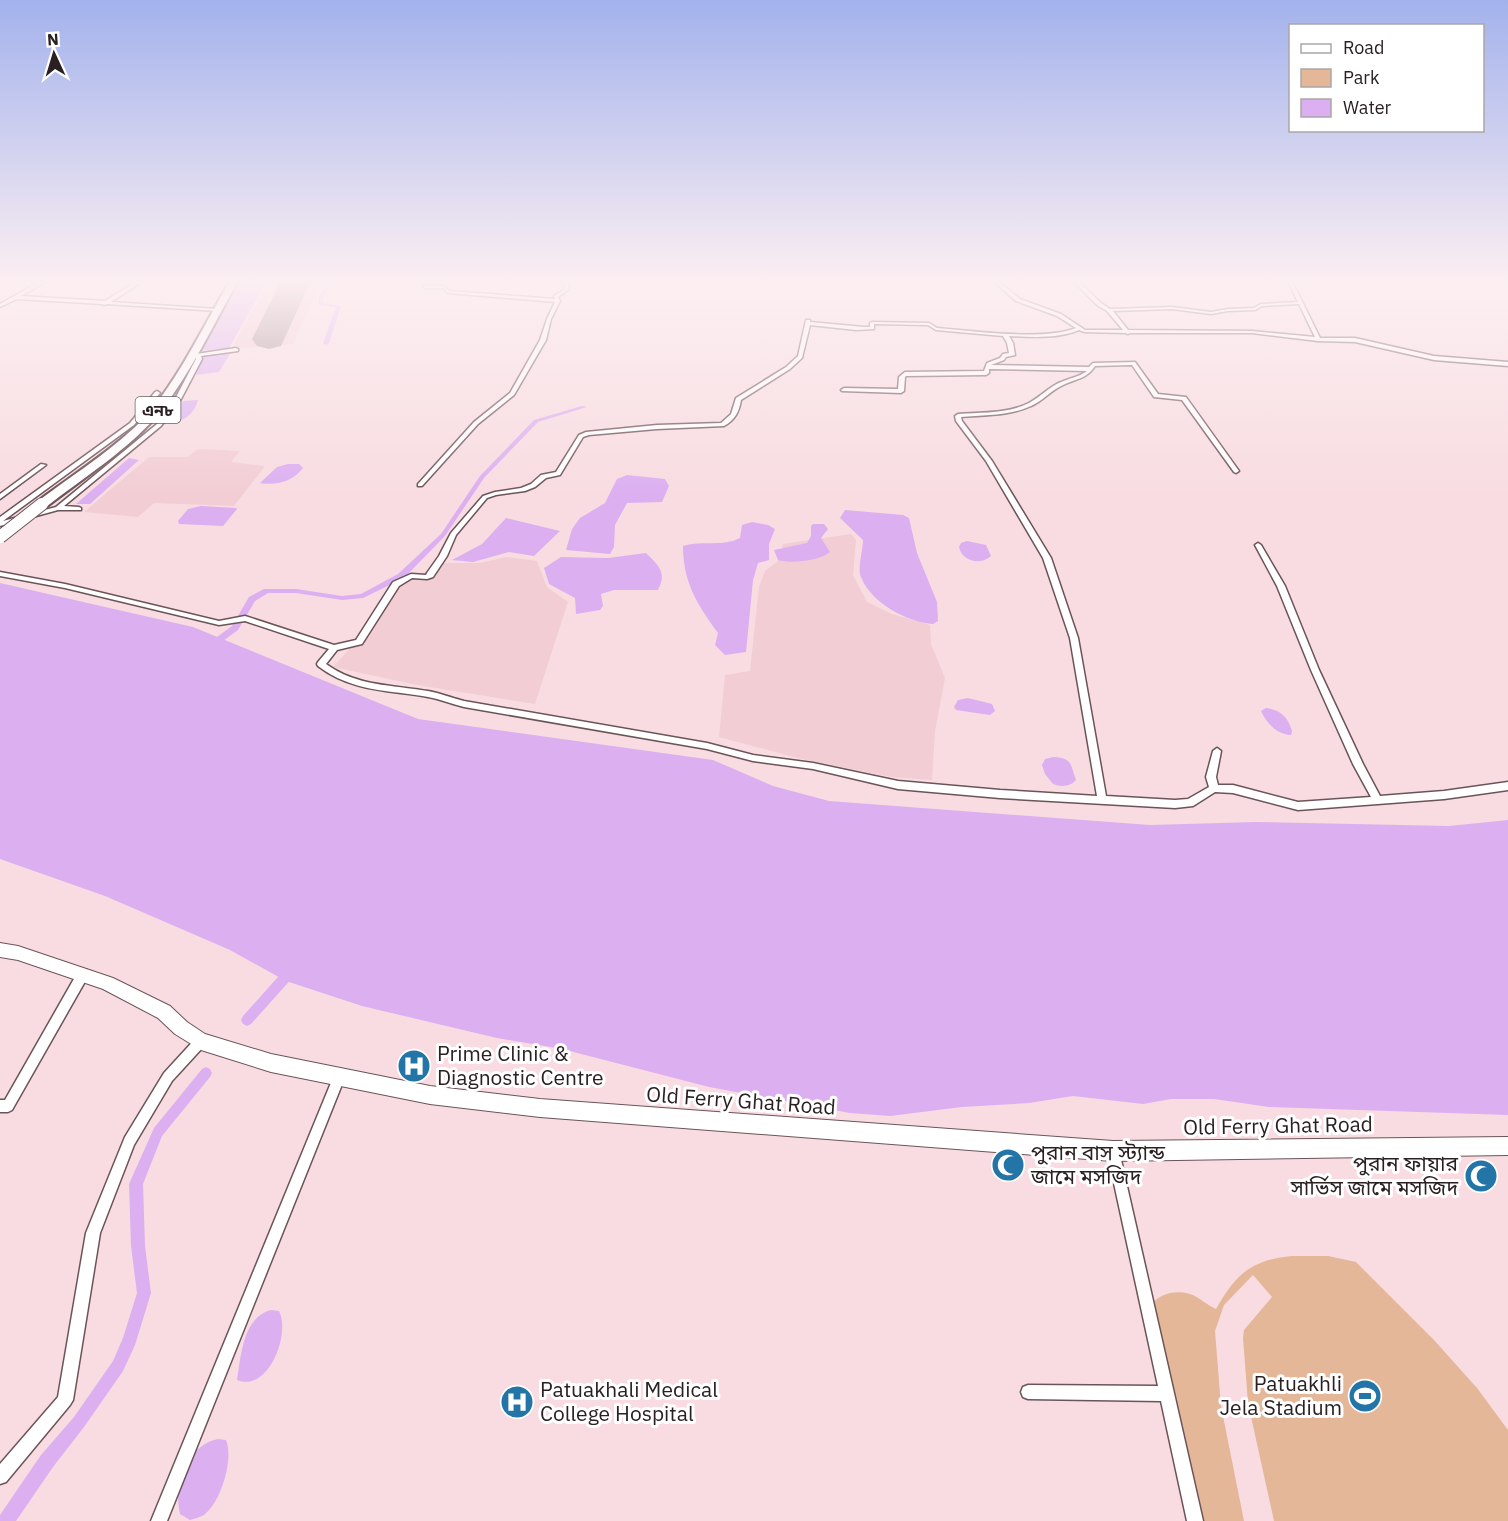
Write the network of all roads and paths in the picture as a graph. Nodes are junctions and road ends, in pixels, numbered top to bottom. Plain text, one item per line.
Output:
1 (194, 352) edge
2 (221, 352) edge
3 (536, 352) edge
4 (801, 352) edge
5 (1011, 352) edge
6 (1408, 352) edge
7 (1508, 364) edge
8 (987, 367) junction
9 (1091, 369) junction
10 (844, 390) dead end
11 (157, 393) dead end
12 (43, 465) dead end
13 (1236, 471) dead end
14 (420, 485) dead end
15 (0, 497) edge
16 (58, 508) junction
17 (79, 508) dead end
18 (0, 522) edge
19 (0, 537) edge
20 (1258, 545) dead end
21 (0, 574) edge
22 (334, 648) junction
23 (1217, 751) dead end
24 (1508, 786) edge
25 (1214, 788) junction
26 (1102, 800) junction
27 (1378, 801) junction
28 (0, 950) edge
29 (82, 974) junction
30 (201, 1041) junction
31 (339, 1077) junction
32 (0, 1106) edge
33 (1508, 1146) edge
34 (1113, 1151) junction
35 (1028, 1392) dead end
36 (1168, 1394) junction
37 (0, 1476) edge
38 (159, 1521) edge
39 (1195, 1521) edge

1 - 19 highway, এন৮, bridge
2 - 16 street
3 - 14 street
4 - 22 street
5 - 8 street
6 - 7 street
8 - 9 street
8 - 10 street
9 - 13 street
9 - 26 street
11 - 18 street
12 - 15 street
16 - 17 street
16 - 18 street
20 - 27 street
21 - 22 street
22 - 26 street
23 - 25 street
24 - 27 street
25 - 26 street
25 - 27 street
28 - 29 street, Old Ferry Ghat Road
29 - 30 street, Old Ferry Ghat Road
29 - 32 street
30 - 31 street, Old Ferry Ghat Road
30 - 37 street
31 - 34 street, Old Ferry Ghat Road
31 - 38 street
33 - 34 street, Old Ferry Ghat Road
34 - 36 street
35 - 36 street
36 - 39 street

